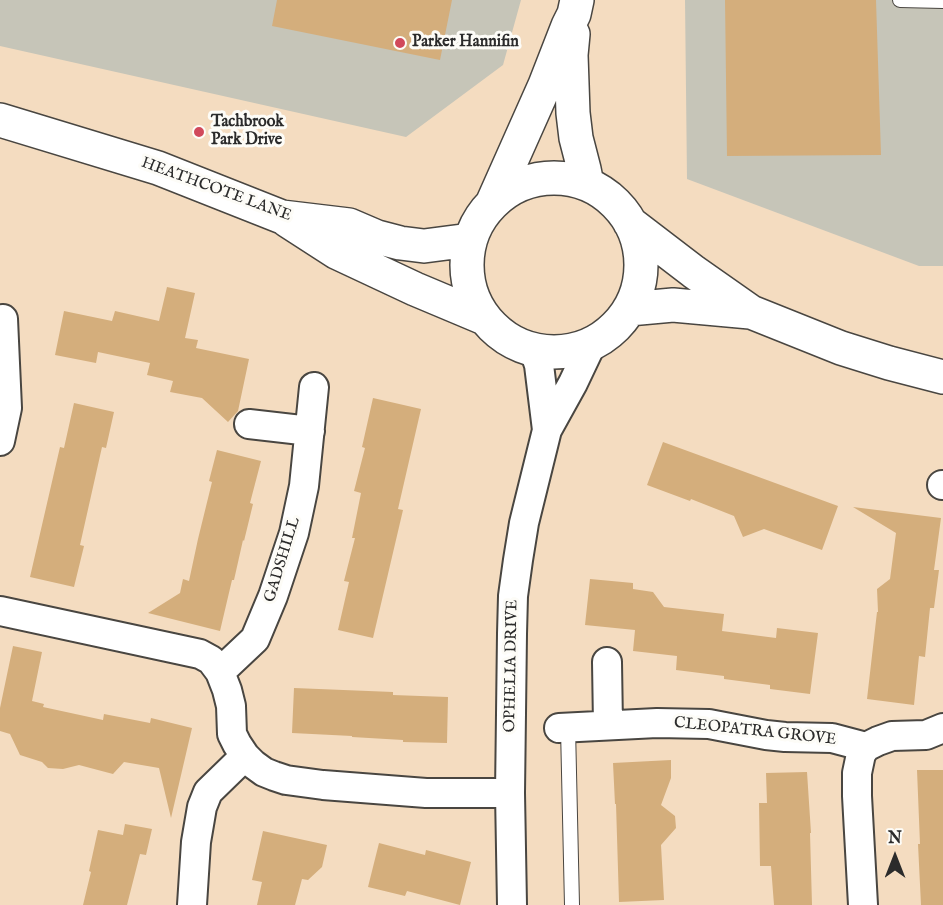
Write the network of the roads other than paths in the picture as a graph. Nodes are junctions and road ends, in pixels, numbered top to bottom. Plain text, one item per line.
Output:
1 (900, 0) edge
2 (943, 1) edge
3 (576, 7) edge
4 (0, 120) edge
5 (587, 184) junction
6 (492, 204) junction
7 (282, 217) junction
8 (630, 223) junction
9 (470, 240) junction
10 (629, 309) junction
11 (752, 312) junction
12 (484, 318) junction
13 (3, 319) dead end
14 (592, 343) junction
15 (534, 350) junction
16 (3, 365) edge
17 (943, 377) edge
18 (314, 387) dead end
19 (249, 424) dead end
20 (548, 430) junction
21 (309, 431) junction
22 (0, 441) edge
23 (0, 611) edge
24 (607, 662) dead end
25 (220, 672) junction
26 (608, 725) junction
27 (564, 728) joint
28 (943, 728) edge
29 (866, 747) junction
30 (245, 756) junction
31 (510, 793) junction
32 (192, 905) edge
33 (512, 905) edge
34 (572, 905) edge
35 (864, 905) edge

1 - 2 lane
3 - 5 street
3 - 6 street
4 - 7 street, HEATHCOTE LANE
5 - 6 street
5 - 8 street
6 - 9 street
7 - 9 street, HEATHCOTE LANE
7 - 12 street
8 - 10 street
8 - 11 street
9 - 12 street
10 - 11 street
10 - 14 street
11 - 17 street
12 - 15 street
13 - 16 street
14 - 15 street
14 - 20 street, OPHELIA DRIVE
15 - 20 street, OPHELIA DRIVE
16 - 22 street
18 - 21 street, GADSHILL
19 - 21 street
20 - 31 street, OPHELIA DRIVE
21 - 25 street, GADSHILL
23 - 25 street
24 - 26 street
25 - 30 street
26 - 27 street, CLEOPATRA GROVE
26 - 29 street, CLEOPATRA GROVE
27 - 34 lane, CLEOPATRA GROVE
28 - 29 street
29 - 35 street
30 - 31 street
30 - 32 street
31 - 33 street, OPHELIA DRIVE

